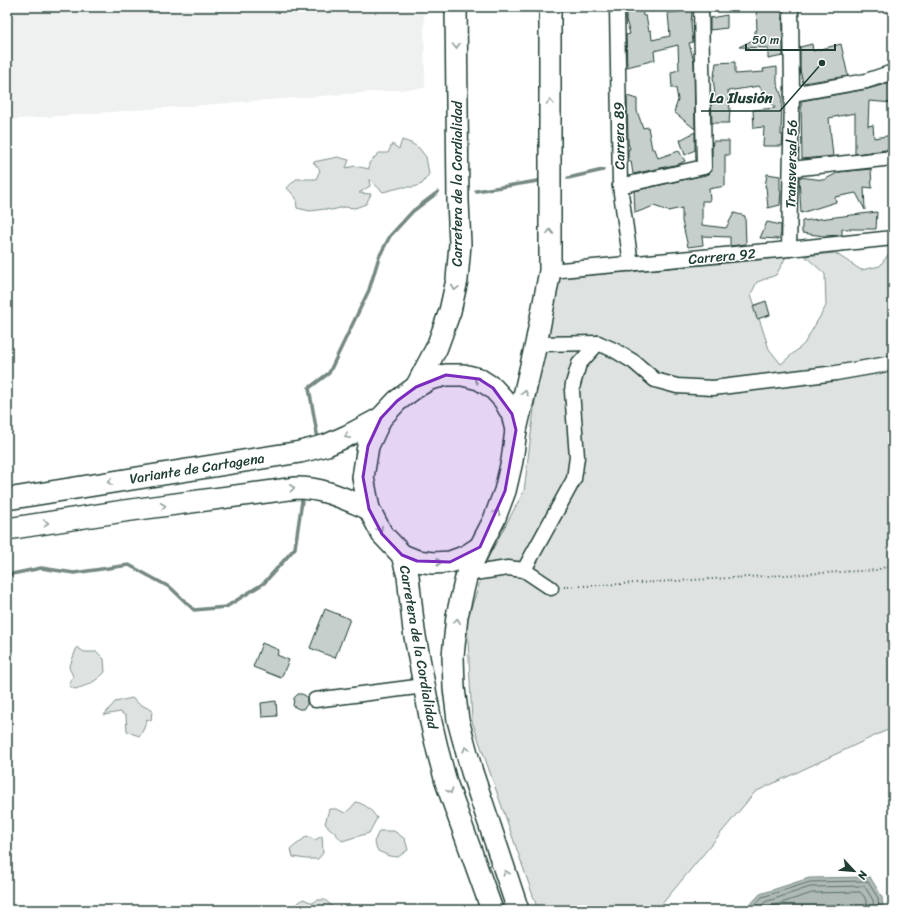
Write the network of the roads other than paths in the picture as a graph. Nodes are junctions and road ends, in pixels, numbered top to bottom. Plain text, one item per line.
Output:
1 (456, 7) edge
2 (550, 7) edge
3 (616, 7) edge
4 (701, 7) edge
5 (791, 7) edge
6 (893, 72) edge
7 (792, 94) junction
8 (893, 158) edge
9 (791, 169) junction
10 (620, 186) junction
11 (893, 238) edge
12 (789, 249) junction
13 (631, 264) junction
14 (550, 271) junction
15 (536, 344) junction
16 (598, 344) junction
17 (893, 363) edge
18 (416, 387) junction
19 (381, 418) junction
20 (516, 430) junction
21 (7, 499) edge
22 (369, 508) junction
23 (7, 529) edge
24 (480, 547) junction
25 (402, 554) junction
26 (524, 570) junction
27 (467, 574) junction
28 (552, 588) road end
29 (424, 686) junction
30 (315, 700) dead end
31 (492, 910) edge
32 (518, 910) edge

1 -> 18 highway, Carretera de la Cordialidad
14 -> 2 highway, Carretera de la Cordialidad
3 - 10 street, Carrera 89
4 - 10 street
5 - 7 street, Transversal 56
6 - 7 street
7 - 9 street, Transversal 56
8 - 9 street
9 - 12 street, Transversal 56
10 - 13 street, Carrera 89
11 - 12 street, Carrera 92
12 - 13 street, Carrera 92
13 - 14 street, Carrera 92
14 - 15 highway, Carretera de la Cordialidad
15 - 16 street
20 -> 15 highway, Carretera de la Cordialidad
16 - 17 street
16 - 26 street
18 - 19 highway, Carretera de la Cordialidad
20 -> 18 highway
19 -> 21 highway, Variante de Cartagena
19 - 22 highway, Carretera de la Cordialidad
24 -> 20 highway, Carretera de la Cordialidad
23 -> 22 highway
22 -> 25 highway, Carretera de la Cordialidad
25 -> 24 highway
24 - 27 highway, Carretera de la Cordialidad
25 - 29 highway, Carretera de la Cordialidad
26 - 27 street
26 - 28 street
32 -> 27 highway, Carretera de la Cordialidad
29 - 30 street
29 -> 31 highway, Carretera de la Cordialidad

